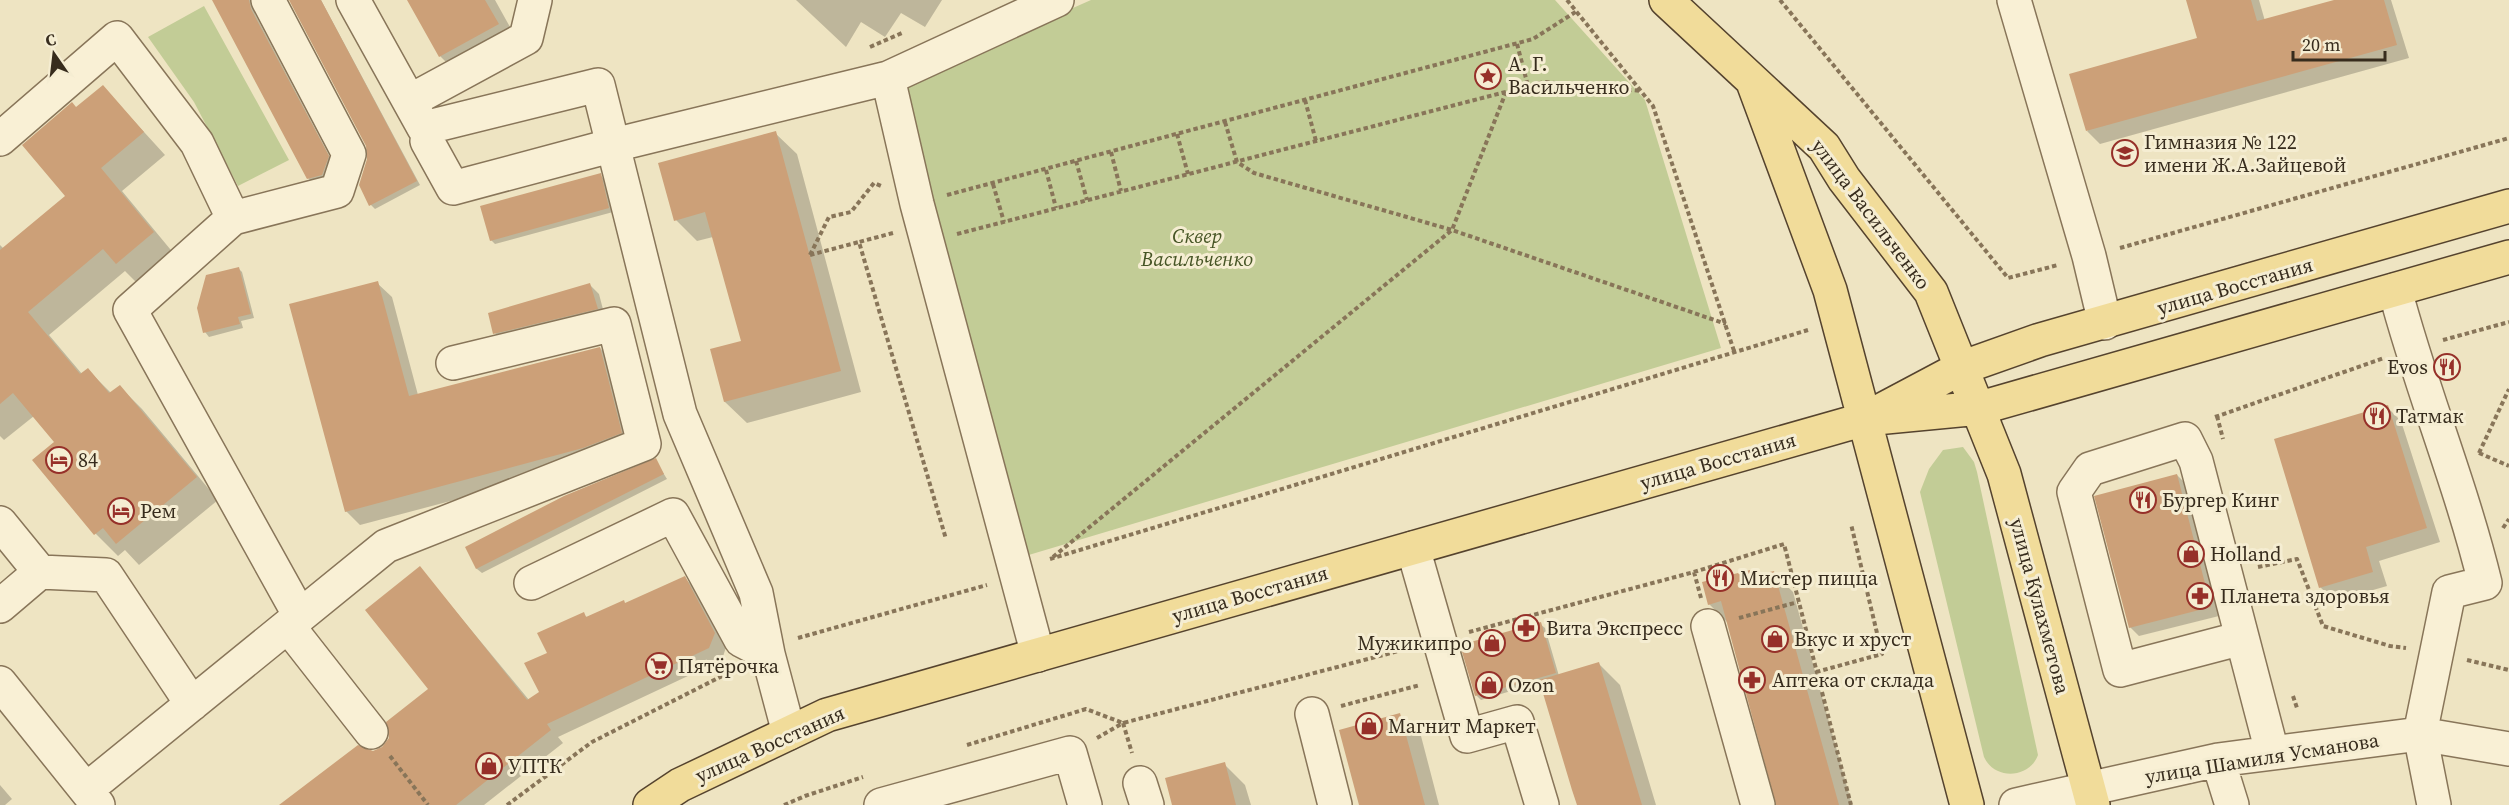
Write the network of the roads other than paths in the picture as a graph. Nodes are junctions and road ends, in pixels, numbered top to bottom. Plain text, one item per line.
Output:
1 (268, 0) edge
2 (353, 0) edge
3 (536, 0) edge
4 (1057, 0) edge
5 (2014, 0) edge
6 (1682, 6) edge
7 (888, 78) junction
8 (1752, 80) junction
9 (410, 101) junction
10 (0, 139) edge
11 (427, 141) dead end
12 (614, 145) junction
13 (2509, 206) edge
14 (233, 219) junction
15 (2509, 257) edge
16 (2395, 290) junction
17 (2105, 323) junction
18 (453, 363) dead end
19 (1961, 368) junction
20 (1980, 408) junction
21 (1865, 419) junction
22 (0, 523) edge
23 (1413, 548) junction
24 (40, 572) junction
25 (531, 583) dead end
26 (0, 606) edge
27 (294, 621) junction
28 (1708, 626) dead end
29 (2242, 638) junction
30 (768, 654) junction
31 (1038, 655) junction
32 (0, 682) edge
33 (192, 704) junction
34 (1312, 714) road end
35 (371, 732) road end
36 (789, 733) junction
37 (2420, 734) junction
38 (2509, 749) edge
39 (2272, 752) junction
40 (2218, 760) junction
41 (877, 790) edge
42 (2090, 796) edge
43 (92, 797) edge
44 (650, 805) edge
45 (1085, 805) edge
46 (1335, 805) edge
47 (1542, 805) edge
48 (1758, 805) edge
49 (1967, 805) edge
50 (2016, 805) edge
51 (2232, 805) edge
52 (2434, 805) edge

1 - 14 street
2 - 9 street
3 - 9 street
4 - 7 street
5 - 17 street
6 - 8 main road, улица Васильченко
7 - 12 street
7 - 31 street
8 - 19 main road, улица Васильченко
8 - 21 main road, улица Васильченко
9 - 12 street
10 - 14 street
11 - 12 street
12 - 30 street
13 - 17 main road, улица Восстания
14 - 27 street
15 - 16 main road, улица Восстания
16 - 20 main road, улица Восстания
16 - 37 street
17 - 19 main road, улица Восстания
18 - 27 street
19 - 20 main road
19 - 21 main road, улица Восстания
20 - 21 main road, улица Восстания
20 - 42 main road, улица Кулахметова
21 - 23 main road, улица Восстания
21 - 49 main road
22 - 24 street
23 - 31 main road, улица Восстания
23 - 47 street
24 - 26 street
24 - 33 street
25 - 30 street
27 - 33 street
27 - 35 street
28 - 48 street
29 - 29 street
29 - 39 street
30 - 36 street
31 - 36 main road, улица Восстания
32 - 43 street
33 - 43 street
34 - 46 street
36 - 44 main road, улица Восстания
37 - 38 street, улица Шамиля Усманова
37 - 39 street, улица Шамиля Усманова
37 - 52 street
39 - 40 street, улица Шамиля Усманова
40 - 42 street, улица Шамиля Усманова
40 - 51 street
41 - 45 street
42 - 50 street, улица Шамиля Усманова

